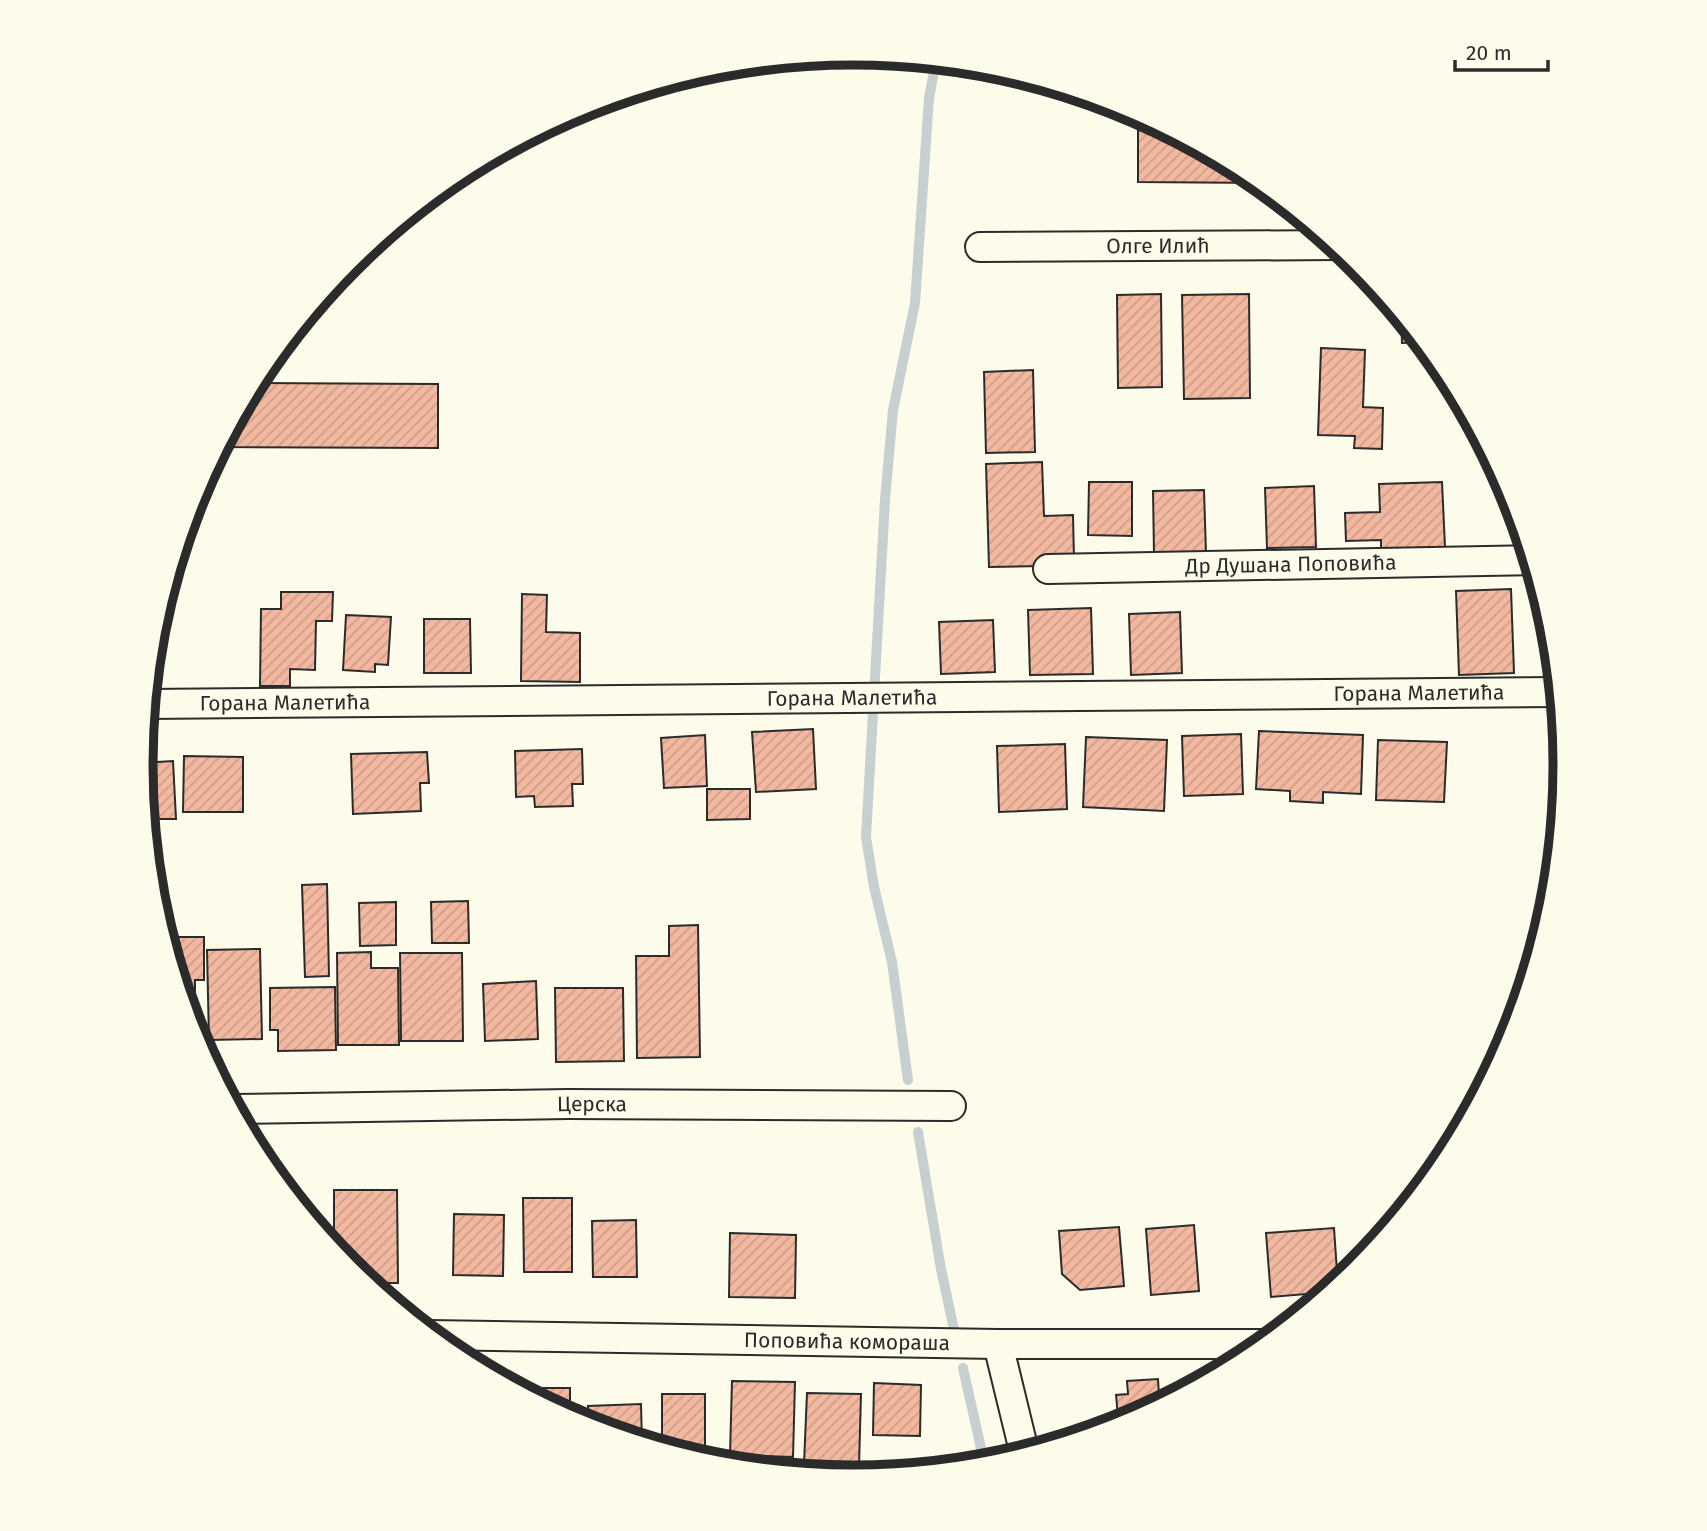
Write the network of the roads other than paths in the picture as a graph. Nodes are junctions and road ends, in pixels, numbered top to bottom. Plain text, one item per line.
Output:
1 (1322, 245) edge
2 (980, 247) dead end
3 (1523, 559) edge
4 (1048, 569) dead end
5 (1550, 692) edge
6 (156, 704) edge
7 (951, 1106) dead end
8 (243, 1109) edge
9 (447, 1335) edge
10 (998, 1344) junction
11 (1248, 1344) edge
12 (1023, 1445) edge

1 - 2 street, Олге Илић
3 - 4 street, Др Душана Поповића
5 - 6 street, Горана Малетића
7 - 8 street, Церска
9 - 10 street, Поповића комораша
10 - 11 street, Поповића комораша
10 - 12 street

